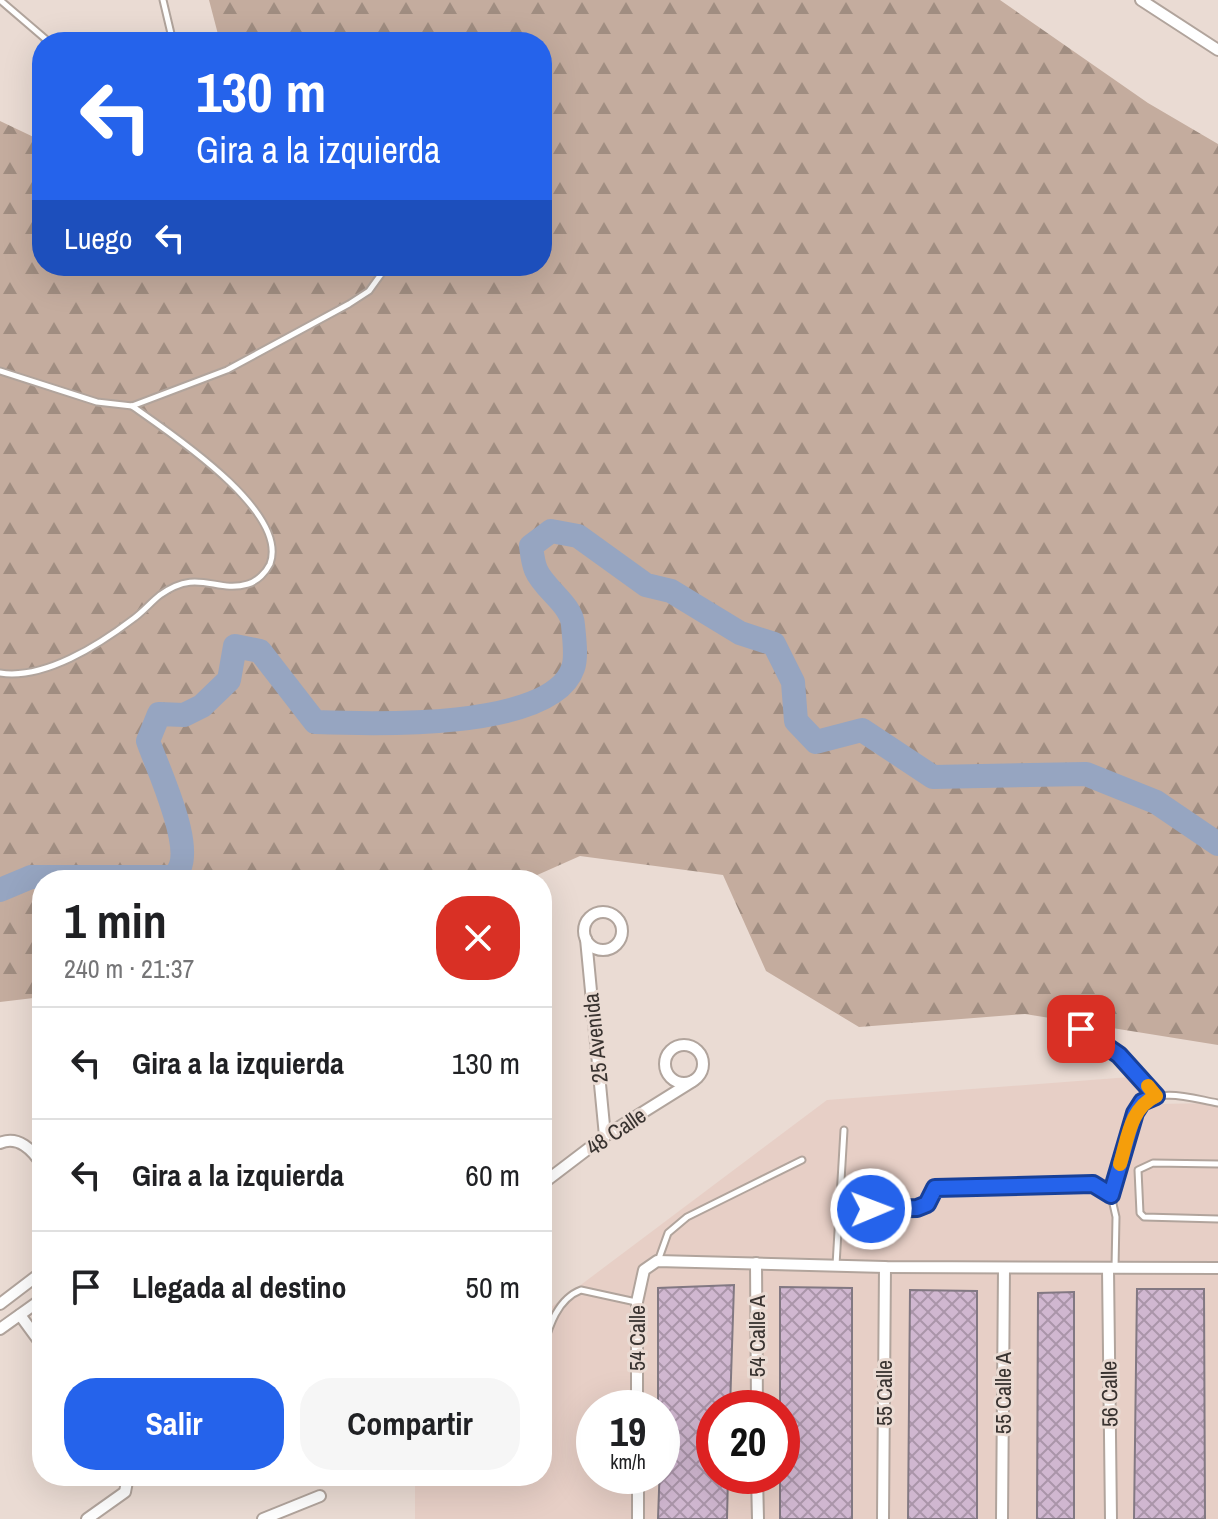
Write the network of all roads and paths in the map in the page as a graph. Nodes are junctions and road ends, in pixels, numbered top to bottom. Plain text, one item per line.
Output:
1 (0, 0) edge
2 (163, 0) edge
3 (1141, 0) edge
4 (37, 32) edge
5 (171, 32) edge
6 (1218, 50) edge
7 (380, 276) edge
8 (0, 371) edge
9 (132, 406) junction
10 (0, 673) edge
11 (586, 939) dead end
12 (1063, 1026) dead end
13 (693, 1081) dead end
14 (1156, 1096) junction
15 (1218, 1103) edge
16 (844, 1130) dead end
17 (605, 1136) junction
18 (2, 1142) edge
19 (32, 1154) edge
20 (802, 1160) dead end
21 (1218, 1164) edge
22 (552, 1176) edge
23 (1111, 1195) junction
24 (839, 1209) junction
25 (1218, 1219) edge
26 (657, 1261) junction
27 (756, 1263) junction
28 (836, 1266) junction
29 (885, 1267) junction
30 (1004, 1268) junction
31 (1218, 1268) edge
32 (1111, 1269) junction
33 (32, 1280) edge
34 (637, 1302) junction
35 (0, 1304) edge
36 (32, 1306) edge
37 (20, 1315) junction
38 (552, 1324) edge
39 (0, 1329) edge
40 (32, 1331) edge
41 (637, 1390) edge
42 (757, 1390) edge
43 (126, 1486) edge
44 (638, 1494) edge
45 (757, 1494) edge
46 (320, 1496) dead end
47 (87, 1519) edge
48 (263, 1519) edge
49 (638, 1519) edge
50 (758, 1519) edge
51 (883, 1519) edge
52 (1002, 1519) edge
53 (1111, 1519) edge

1 - 4 lane
2 - 5 lane
3 - 6 street
7 - 9 lane
8 - 9 lane
9 - 10 lane
11 - 17 street, 25 Avenida
12 - 14 lane
13 - 17 street, 48 Calle
14 - 15 lane
14 - 23 lane
16 - 24 lane
17 - 22 street, 48 Calle
18 - 19 street
20 - 26 lane
21 - 25 lane
23 - 24 lane
23 - 32 lane
24 - 28 lane
26 - 27 street
26 - 34 street, 54 Calle
27 - 28 street
27 - 42 street, 54 Calle A
28 - 29 street
29 - 30 street
29 - 51 street, 55 Calle
30 - 32 street
30 - 52 street, 55 Calle A
31 - 32 street
32 - 53 street, 56 Calle
33 - 35 street
34 - 38 lane
34 - 41 street, 54 Calle
36 - 37 street
37 - 39 street
37 - 40 street
43 - 47 street
44 - 49 street
45 - 50 street
46 - 48 street

